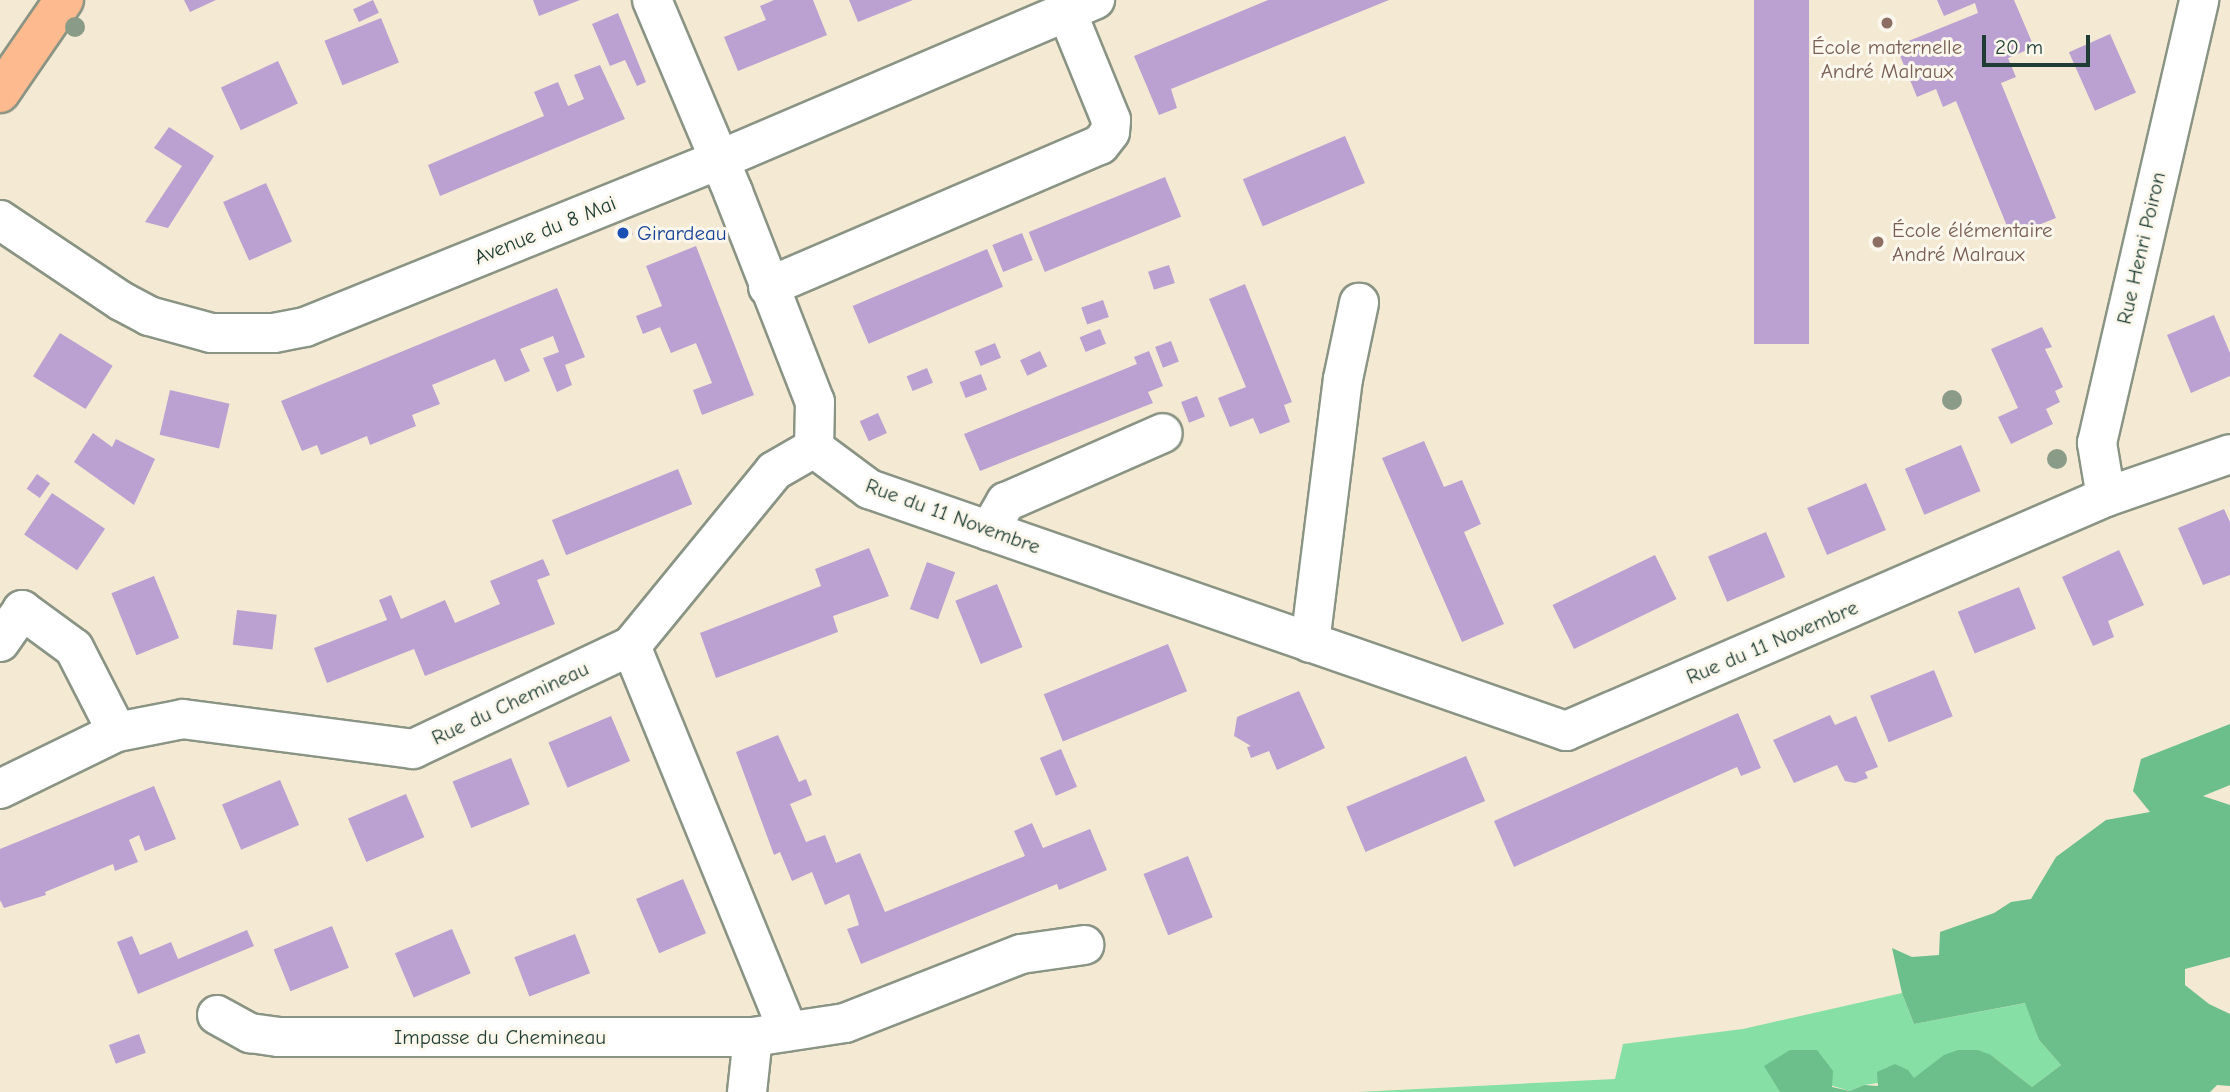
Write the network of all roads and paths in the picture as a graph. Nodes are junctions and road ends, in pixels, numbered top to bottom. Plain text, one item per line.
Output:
1 (34, 0) edge
2 (64, 0) edge
3 (652, 0) edge
4 (2199, 0) edge
5 (1081, 6) edge
6 (0, 53) edge
7 (0, 93) edge
8 (719, 160) junction
9 (0, 220) edge
10 (768, 287) junction
11 (1359, 303) dead end
12 (1163, 433) dead end
13 (814, 448) junction
14 (2230, 454) edge
15 (2106, 498) junction
16 (989, 531) junction
17 (0, 642) edge
18 (1310, 643) junction
19 (631, 646) junction
20 (117, 732) junction
21 (0, 789) edge
22 (1084, 945) dead end
23 (217, 1015) dead end
24 (770, 1034) junction
25 (747, 1092) edge

1 - 6 main road
2 - 7 main road
3 - 8 street
4 - 15 street, Rue Henri Poiron
5 - 8 street, Avenue du 8 Mai
5 - 10 street
8 - 9 street, Avenue du 8 Mai
8 - 10 street
10 - 13 street
11 - 18 street
12 - 16 street
13 - 16 street, Rue du 11 Novembre
13 - 19 street, Rue du Chemineau
14 - 15 street, Rue du 11 Novembre
15 - 18 street, Rue du 11 Novembre
16 - 18 street, Rue du 11 Novembre
17 - 20 street
19 - 20 street, Rue du Chemineau
19 - 24 street
20 - 21 street, Rue du Chemineau
22 - 24 street, Impasse du Chemineau
23 - 24 street, Impasse du Chemineau
24 - 25 street

